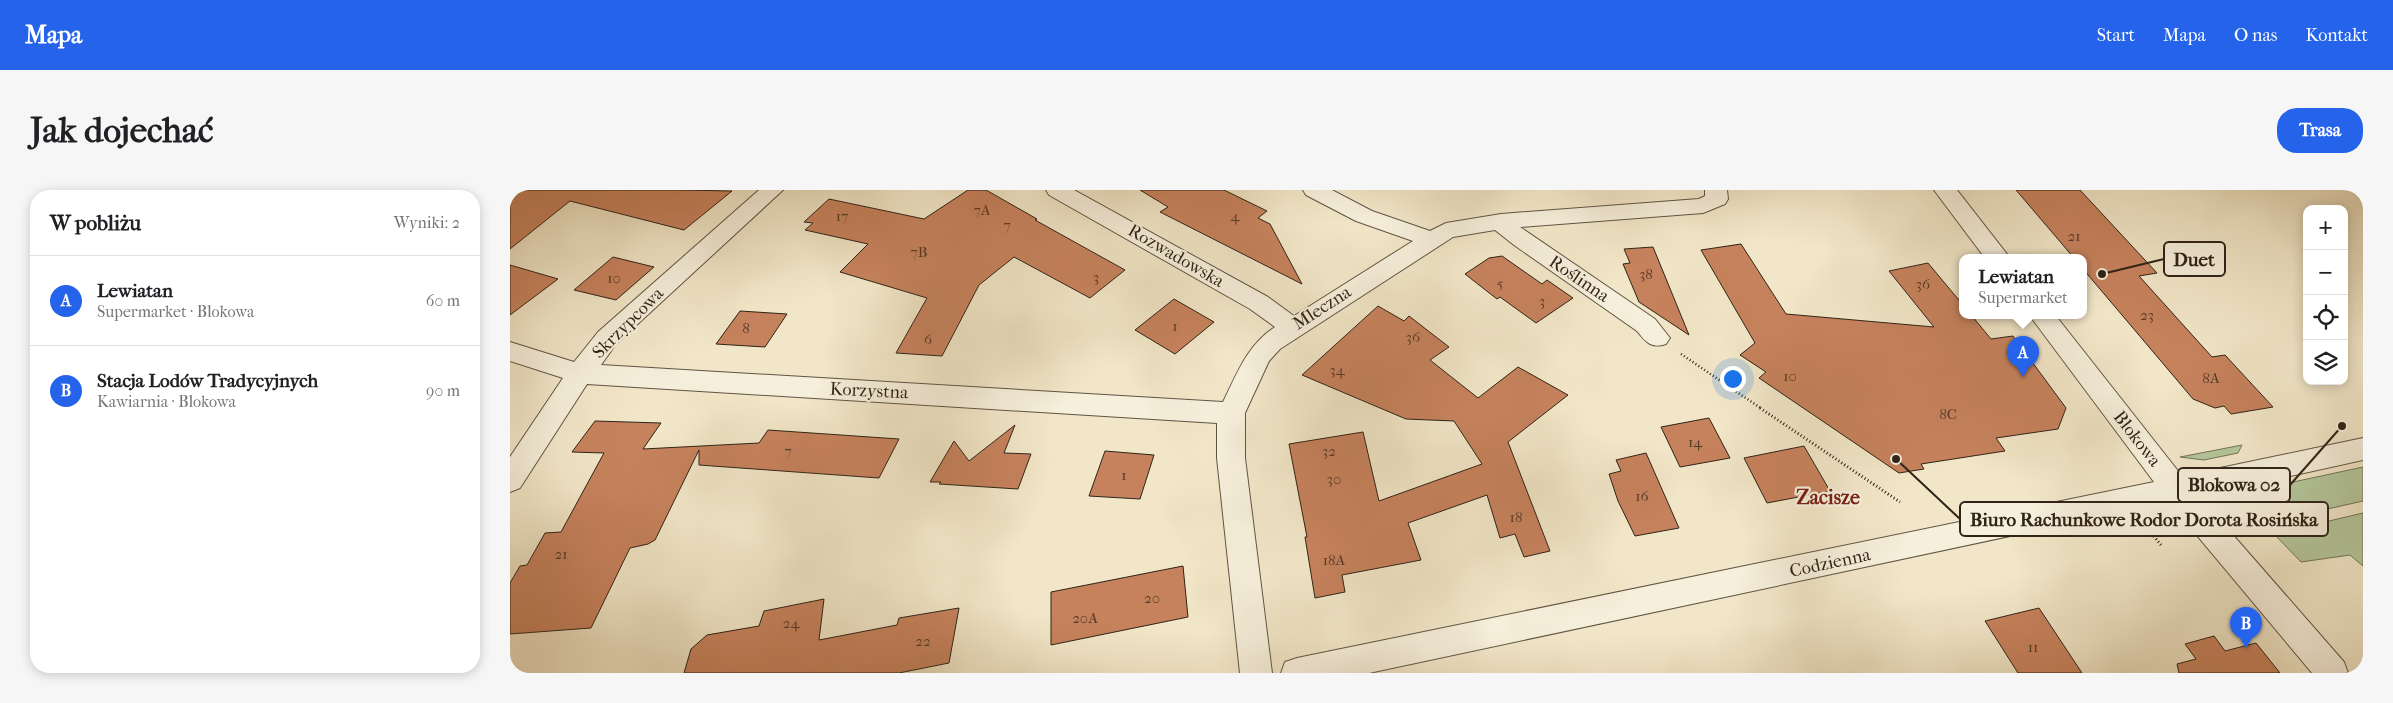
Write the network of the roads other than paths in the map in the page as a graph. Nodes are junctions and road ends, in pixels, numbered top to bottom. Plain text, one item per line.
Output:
1 (772, 190) edge
2 (1057, 190) edge
3 (1314, 190) edge
4 (1945, 190) edge
5 (1709, 198) edge
6 (1501, 221) junction
7 (1430, 239) junction
8 (1995, 254) edge
9 (2044, 319) edge
10 (1292, 327) junction
11 (1657, 338) road end
12 (510, 351) edge
13 (580, 374) junction
14 (1231, 413) junction
15 (2363, 449) edge
16 (510, 480) edge
17 (2176, 490) junction
18 (1256, 673) edge
19 (1296, 673) edge
20 (2332, 673) edge

1 - 13 street, Skrzypcowa
2 - 10 street, Rozwadowska
3 - 7 street
4 - 8 street
5 - 6 street, Mleczna
6 - 7 street, Mleczna
6 - 11 street, Roślinna
7 - 10 street, Mleczna
9 - 17 street, Blokowa
10 - 14 street, Mleczna
12 - 13 street, Korzystna
13 - 14 street, Korzystna
13 - 16 street, Skrzypcowa
14 - 18 street, Mleczna
15 - 17 street, Codzienna
17 - 19 street, Codzienna
17 - 20 street, Blokowa

